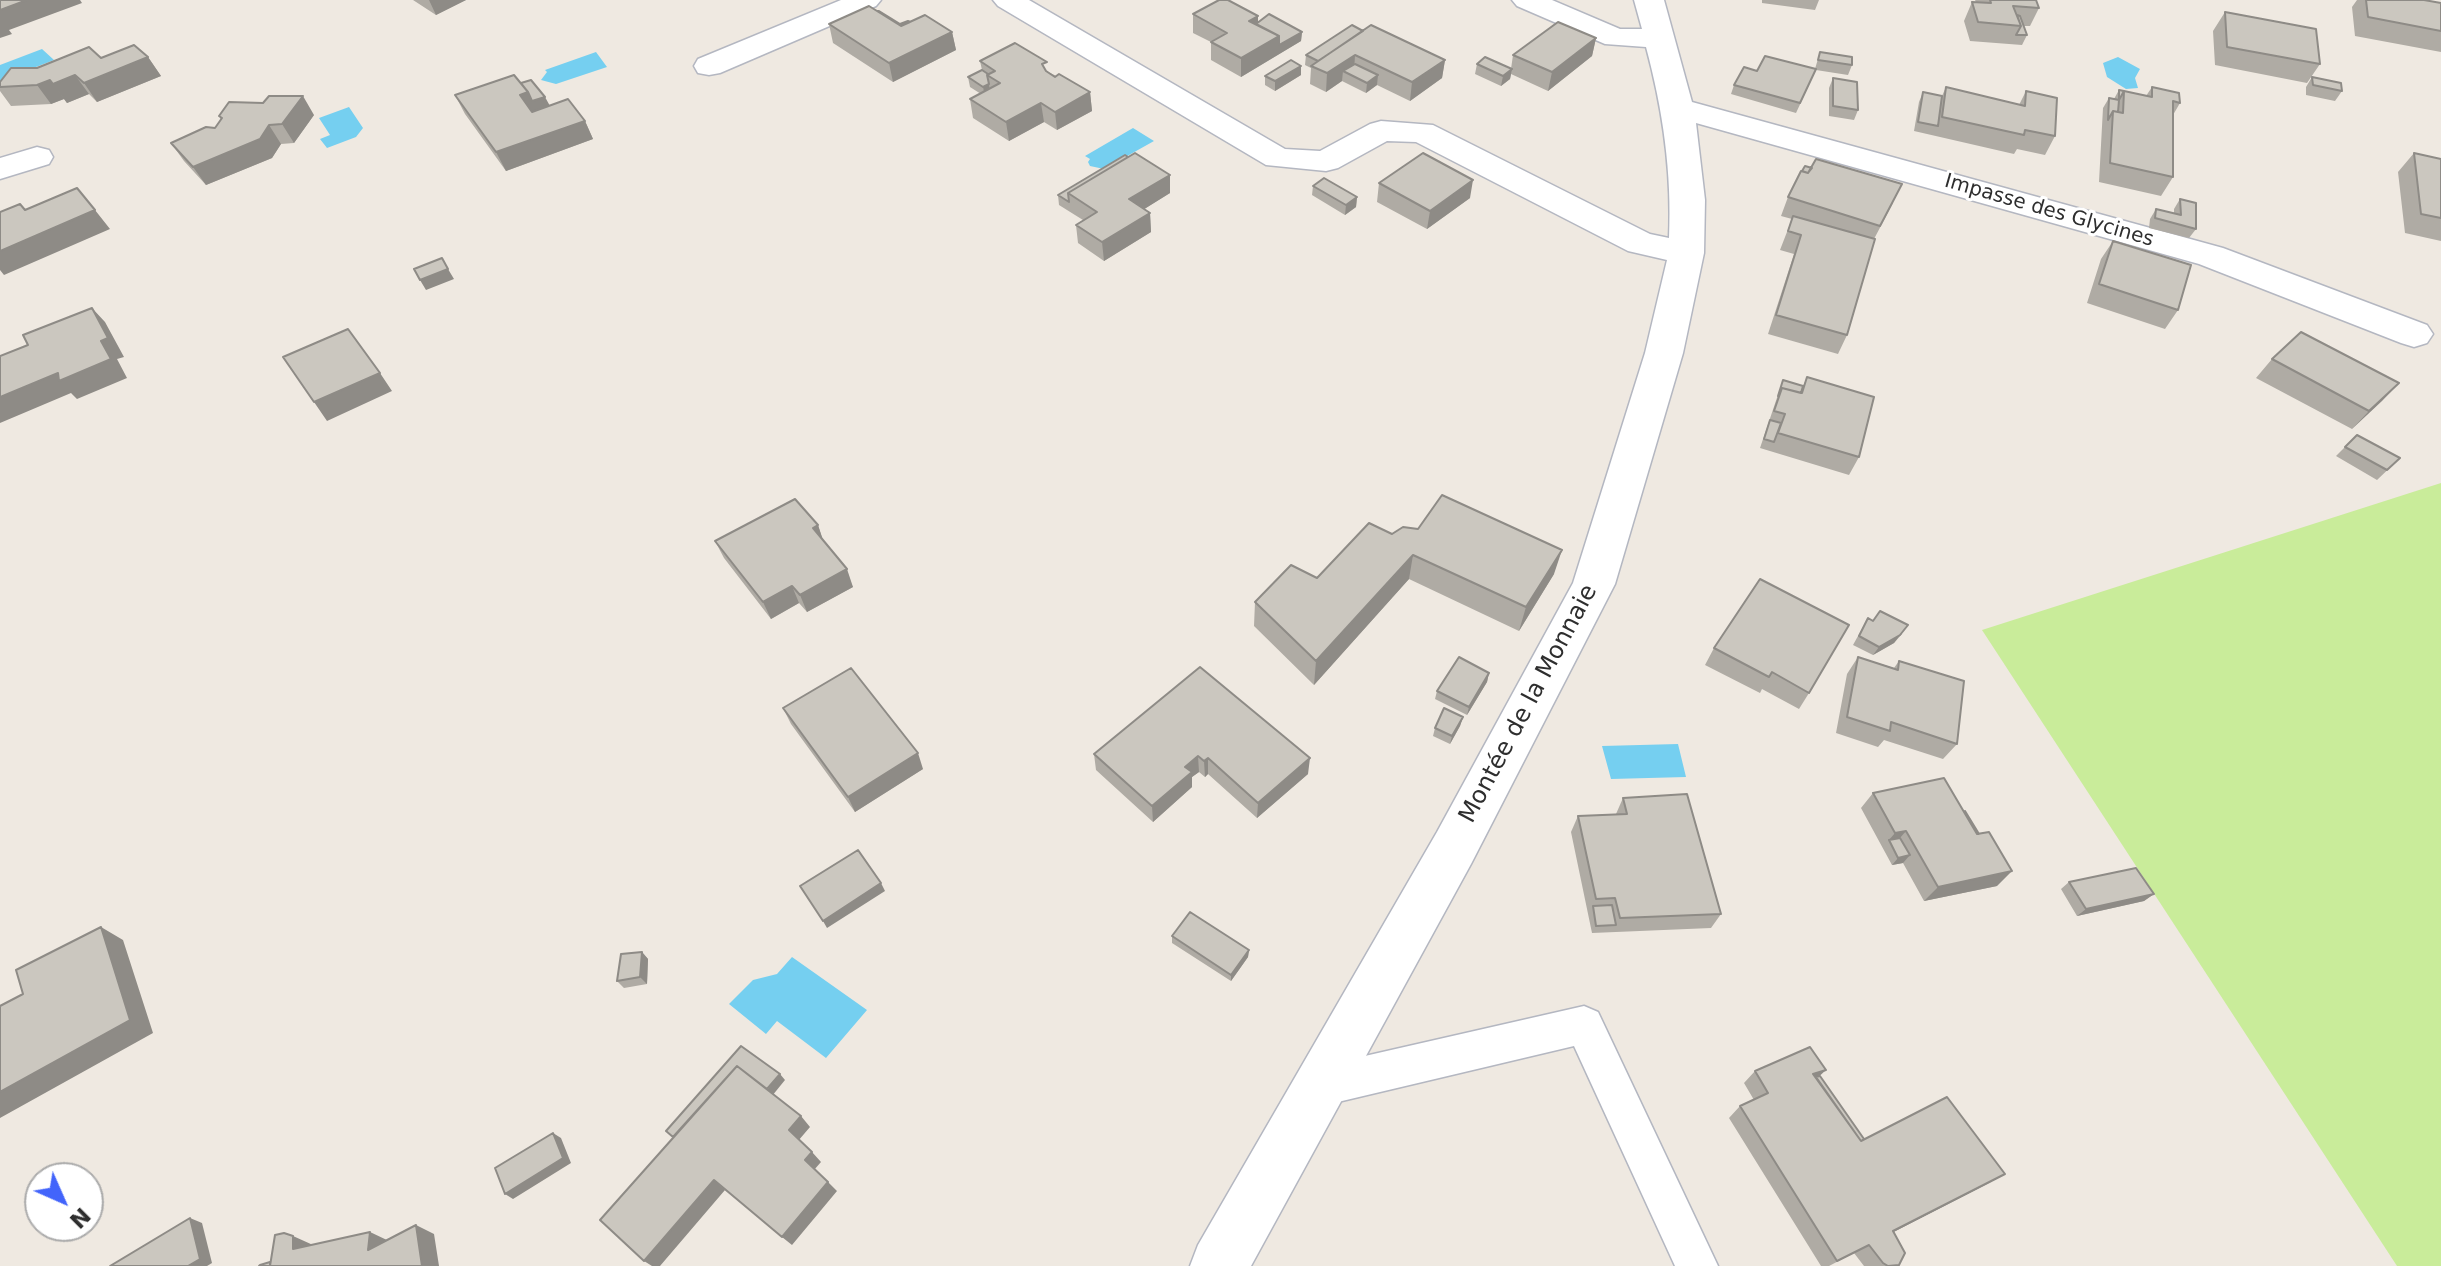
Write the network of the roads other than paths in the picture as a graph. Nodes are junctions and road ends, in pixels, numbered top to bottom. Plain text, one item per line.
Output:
1 (866, 0) edge
2 (1008, 0) edge
3 (1527, 0) edge
4 (1649, 0) edge
5 (1661, 38) junction
6 (709, 66) dead end
7 (1678, 108) junction
8 (37, 157) dead end
9 (0, 169) edge
10 (1686, 253) junction
11 (2414, 334) dead end
12 (1321, 1086) junction
13 (1219, 1266) edge
14 (1697, 1266) edge

1 - 6 street
2 - 10 street
3 - 5 street
4 - 5 street, Montée de la Monnaie
5 - 7 street, Montée de la Monnaie
7 - 10 street, Montée de la Monnaie
7 - 11 street, Impasse des Glycines
8 - 9 street
10 - 12 street, Montée de la Monnaie
12 - 13 street, Montée de la Monnaie
12 - 14 lane

